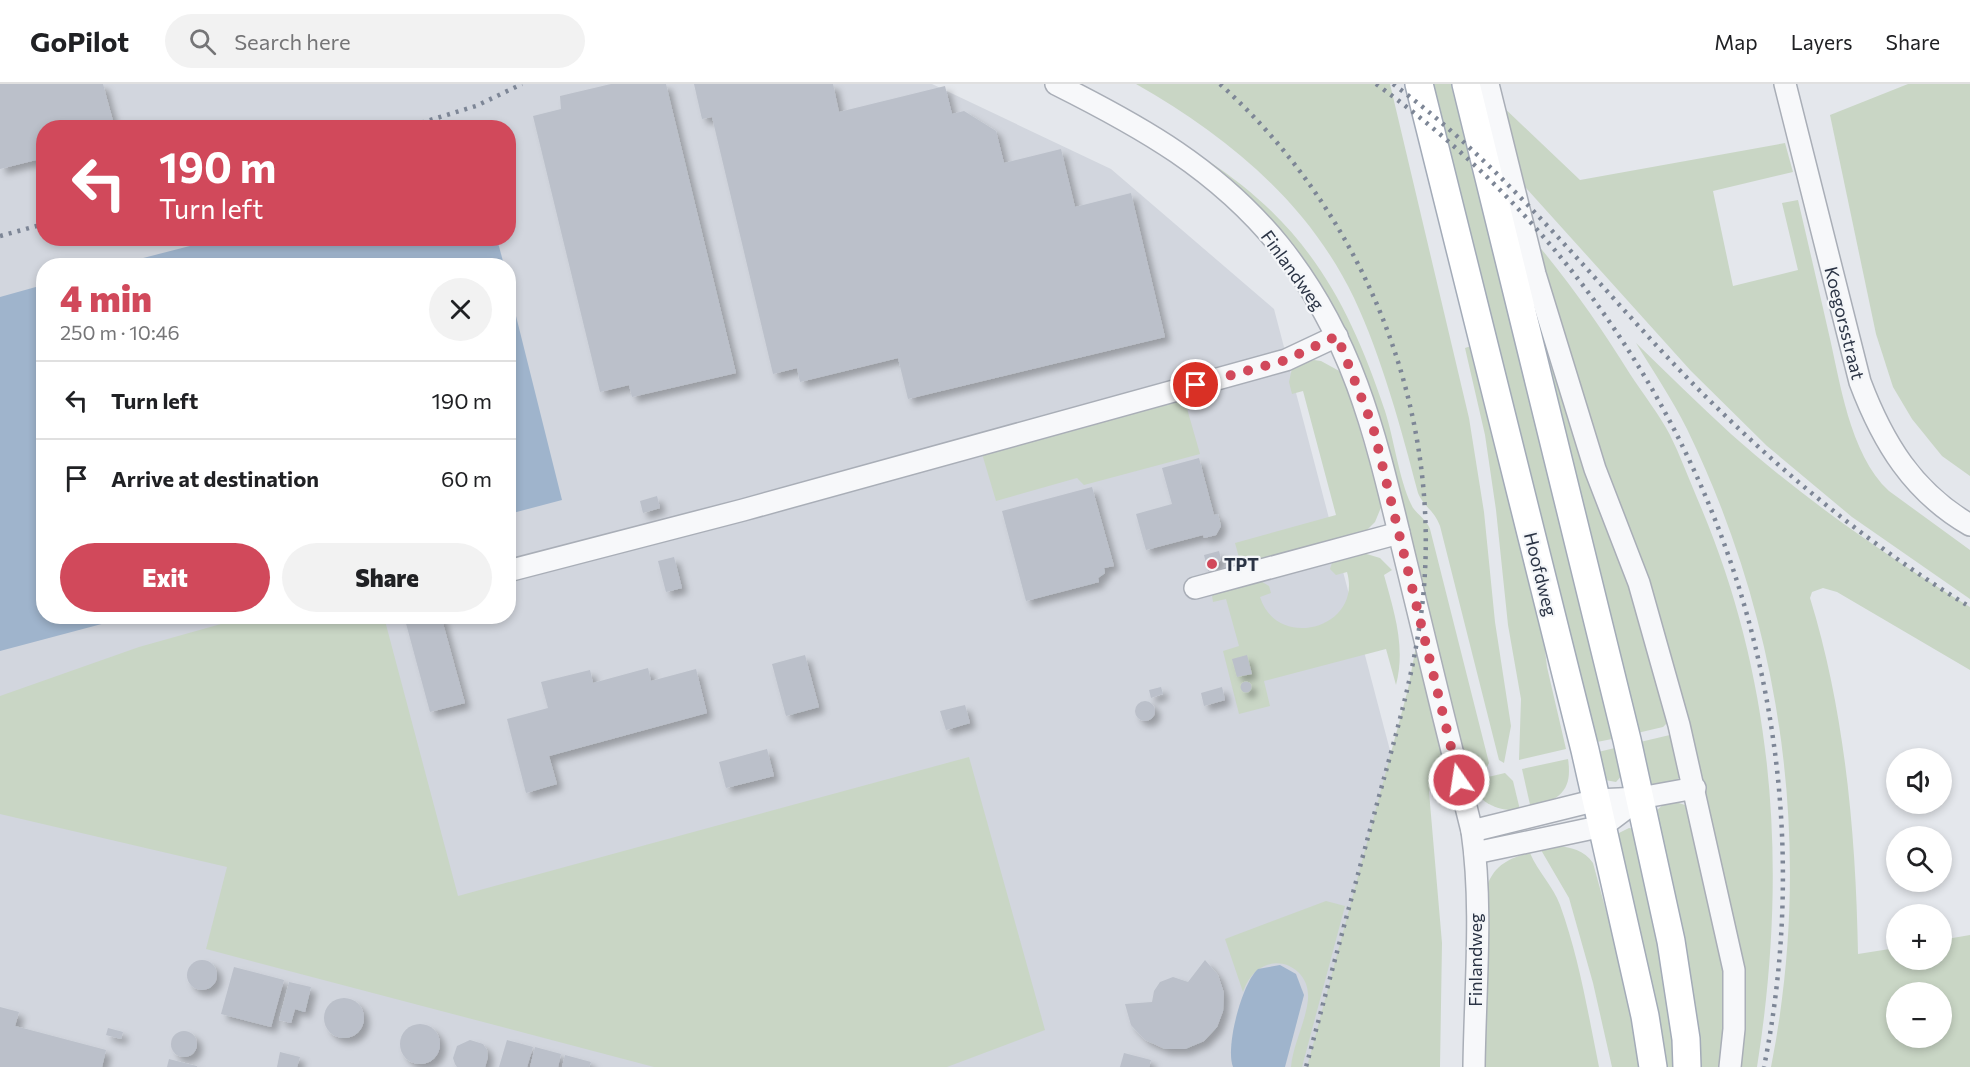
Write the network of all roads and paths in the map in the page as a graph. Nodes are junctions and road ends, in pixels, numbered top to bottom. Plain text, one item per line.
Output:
1 (1056, 84) edge
2 (1419, 84) edge
3 (1467, 84) edge
4 (1488, 84) edge
5 (1785, 84) edge
6 (1337, 336) junction
7 (1970, 525) edge
8 (1399, 533) junction
9 (516, 570) edge
10 (1194, 588) dead end
11 (1695, 788) junction
12 (1640, 798) junction
13 (1597, 800) junction
14 (1603, 826) junction
15 (1472, 831) junction
16 (1475, 854) junction
17 (1474, 1067) edge
18 (1653, 1067) edge
19 (1687, 1067) edge
20 (1730, 1067) edge

1 - 6 street, Finlandweg
2 - 13 main road, Hoofdweg
3 - 12 main road
4 - 11 street
5 - 7 street, Koegorsstraat
6 - 8 street, Finlandweg
6 - 9 street
8 - 10 street
8 - 15 street, Finlandweg
11 - 12 street
11 - 20 street
12 - 13 street
12 - 14 street
12 - 19 main road
13 - 14 main road, Hoofdweg
13 - 15 street
14 - 16 street
14 - 18 main road, Hoofdweg
15 - 16 street, Finlandweg
16 - 17 street, Finlandweg

